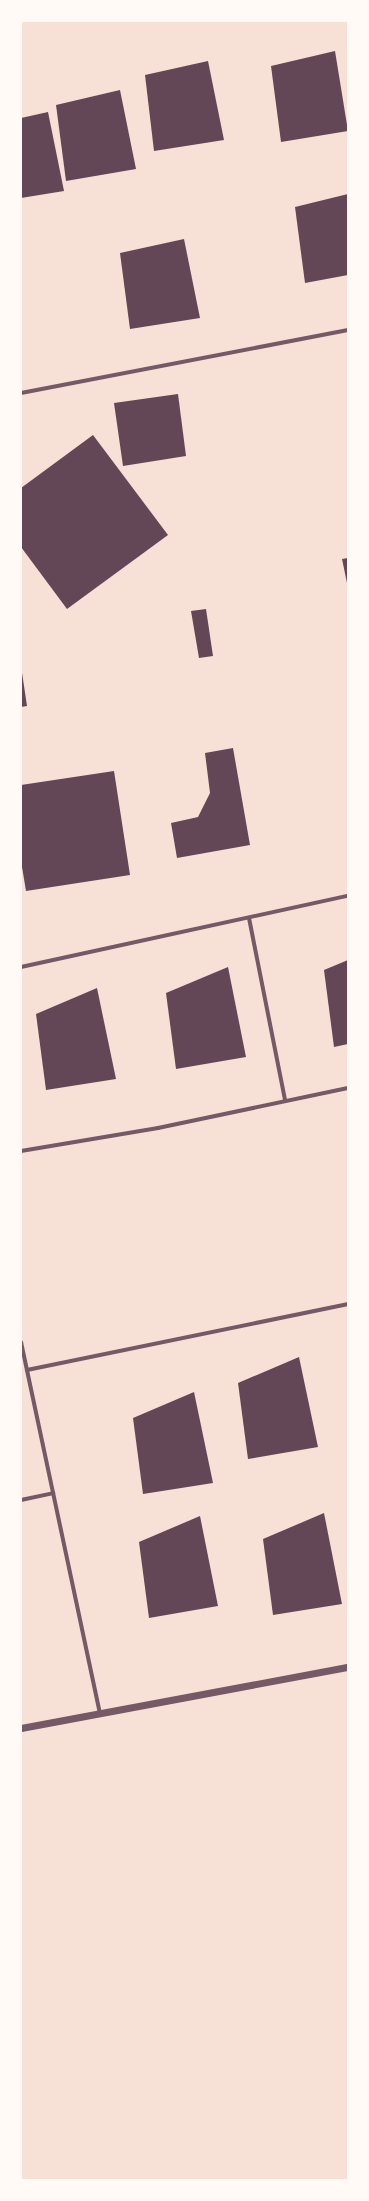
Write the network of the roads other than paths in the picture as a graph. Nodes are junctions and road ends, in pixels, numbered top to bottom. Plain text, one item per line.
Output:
1 (348, 330) edge
2 (21, 393) edge
3 (348, 896) edge
4 (249, 918) junction
5 (21, 967) edge
6 (348, 1088) edge
7 (285, 1100) junction
8 (21, 1151) edge
9 (348, 1304) edge
10 (21, 1342) edge
11 (27, 1370) junction
12 (53, 1493) junction
13 (21, 1500) edge
14 (348, 1667) edge
15 (100, 1713) junction
16 (21, 1728) edge

1 - 2 street
3 - 4 street
4 - 5 street
4 - 7 street
6 - 7 street
7 - 8 street
9 - 11 street
10 - 11 street
11 - 12 street
12 - 13 street
12 - 15 street
14 - 15 street
15 - 16 street

